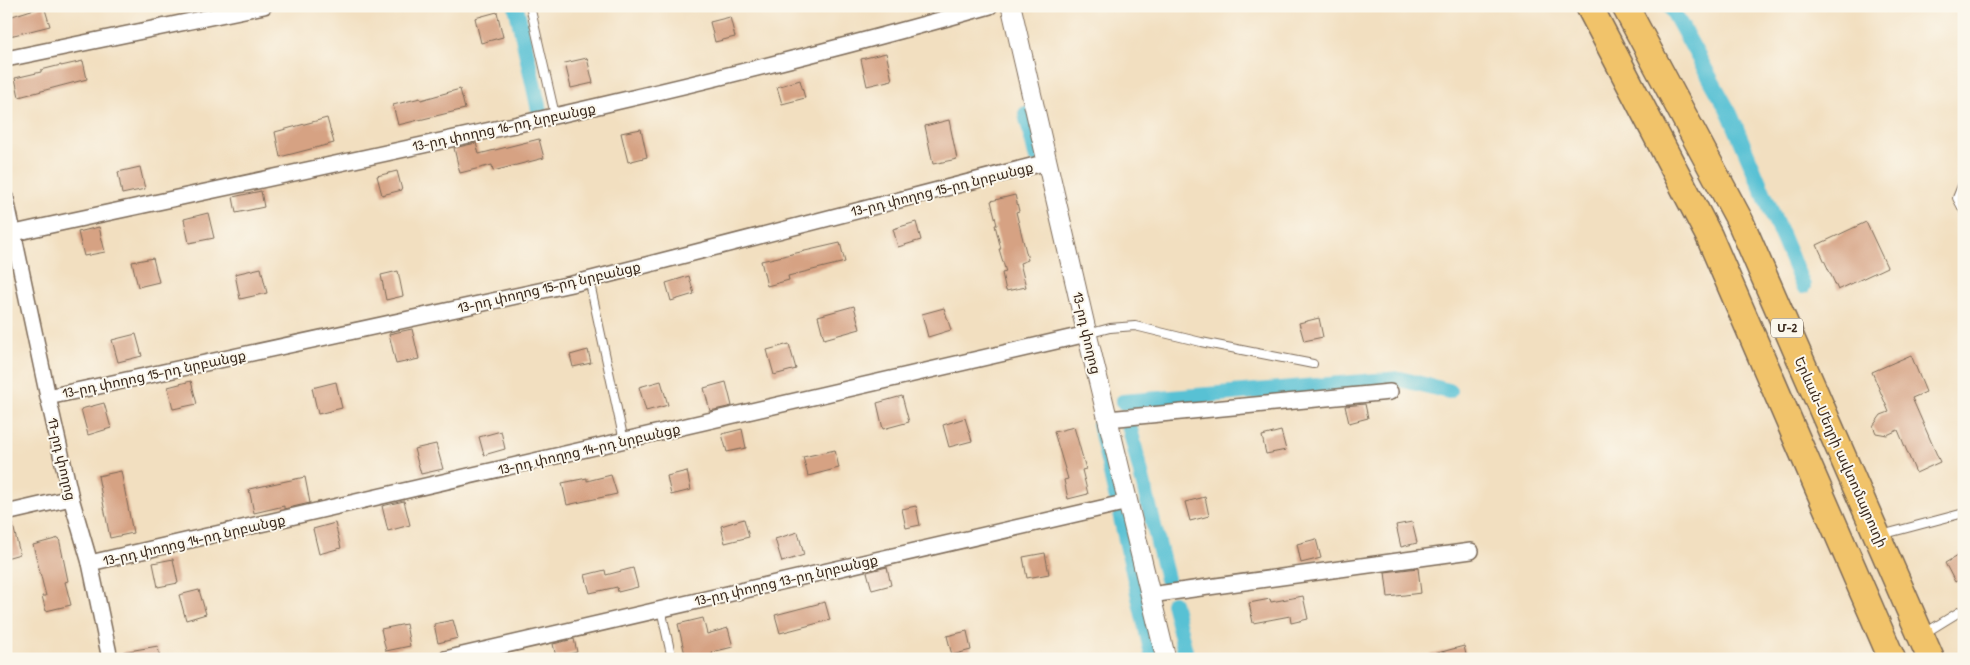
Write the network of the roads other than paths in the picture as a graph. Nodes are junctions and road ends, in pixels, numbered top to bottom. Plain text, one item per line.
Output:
1 (264, 6) edge
2 (530, 6) edge
3 (990, 6) edge
4 (1011, 6) edge
5 (1589, 6) edge
6 (1625, 6) edge
7 (6, 58) edge
8 (555, 115) junction
9 (1048, 162) junction
10 (1964, 181) edge
11 (6, 199) edge
12 (1964, 211) edge
13 (14, 233) junction
14 (13, 263) edge
15 (589, 279) junction
16 (1087, 334) junction
17 (1314, 364) dead end
18 (1390, 392) dead end
19 (48, 397) junction
20 (1108, 419) junction
21 (624, 440) junction
22 (71, 498) junction
23 (1128, 502) junction
24 (6, 513) edge
25 (1964, 513) edge
26 (1878, 536) junction
27 (1472, 551) dead end
28 (90, 564) junction
29 (1150, 595) junction
30 (661, 609) junction
31 (1964, 609) edge
32 (1926, 647) edge
33 (110, 659) edge
34 (445, 659) edge
35 (672, 659) edge
36 (1166, 659) edge
37 (1892, 659) edge

1 - 7 street
2 - 8 lane
3 - 8 street, 13-րդ փողոց 16-րդ նրբանցք
4 - 9 street, 13-րդ փողոց
5 - 37 highway, Մ-2
6 - 26 highway, Երևան-Մեղրի ավտոմայրուղի / Մ-2
8 - 13 street, 13-րդ փողոց 16-րդ նրբանցք
9 - 15 street, 13-րդ փողոց 15-րդ նրբանցք
9 - 16 street, 13-րդ փողոց
10 - 12 lane
11 - 13 street, 17-րդ փողոց
13 - 14 street, 17-րդ փողոց
14 - 19 street, 17-րդ փողոց
15 - 19 street, 13-րդ փողոց 15-րդ նրբանցք
15 - 21 lane
16 - 17 lane
16 - 20 street, 13-րդ փողոց
16 - 21 street, 13-րդ փողոց 14-րդ նրբանցք
18 - 20 street
19 - 22 street, 17-րդ փողոց
20 - 23 street, 13-րդ փողոց
21 - 28 street, 13-րդ փողոց 14-րդ նրբանցք
22 - 24 street
22 - 28 street, 17-րդ փողոց
23 - 29 street, 13-րդ փողոց
23 - 30 street, 13-րդ փողոց 13-րդ նրբանցք
25 - 26 lane
26 - 32 highway, Երևան-Մեղրի ավտոմայրուղի / Մ-2
27 - 29 street
28 - 33 street, 17-րդ փողոց
29 - 36 street, 13-րդ փողոց
30 - 34 street, 13-րդ փողոց 13-րդ նրբանցք
30 - 35 lane
31 - 32 lane

